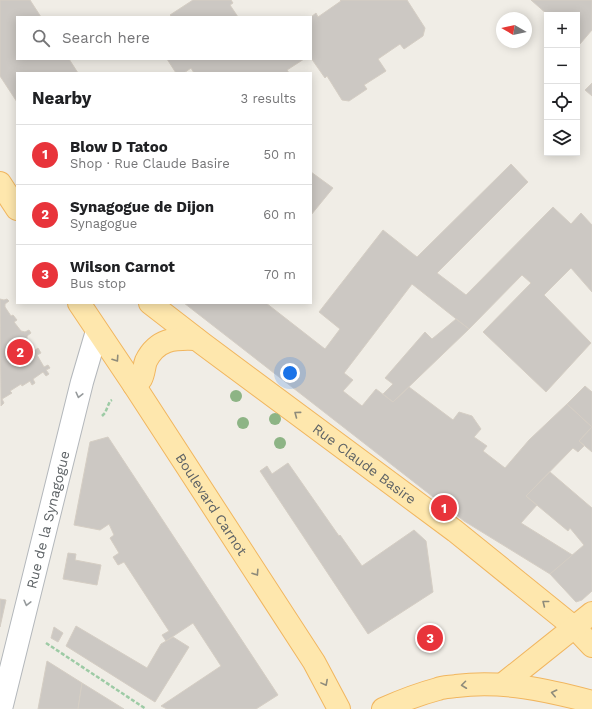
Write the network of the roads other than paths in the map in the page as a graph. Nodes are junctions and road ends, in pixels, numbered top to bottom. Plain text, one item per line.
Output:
1 (7, 191) edge
2 (16, 207) edge
3 (80, 304) edge
4 (151, 304) edge
5 (97, 330) junction
6 (196, 339) junction
7 (134, 385) junction
8 (592, 613) edge
9 (576, 628) junction
10 (592, 646) edge
11 (503, 684) junction
12 (592, 702) edge
13 (1, 709) edge
14 (339, 709) edge
15 (383, 709) edge

1 - 2 main road
3 - 5 main road, Boulevard Carnot
4 - 6 main road, Rue Claude Basire
5 -> 7 main road, Boulevard Carnot
5 -> 13 street, Rue de la Synagogue
6 - 7 main road
9 -> 6 main road, Rue Claude Basire
7 -> 14 main road, Boulevard Carnot
8 - 9 main road
9 - 10 main road, Rue Claude Basire
9 - 11 main road
12 -> 11 main road
11 -> 15 main road

